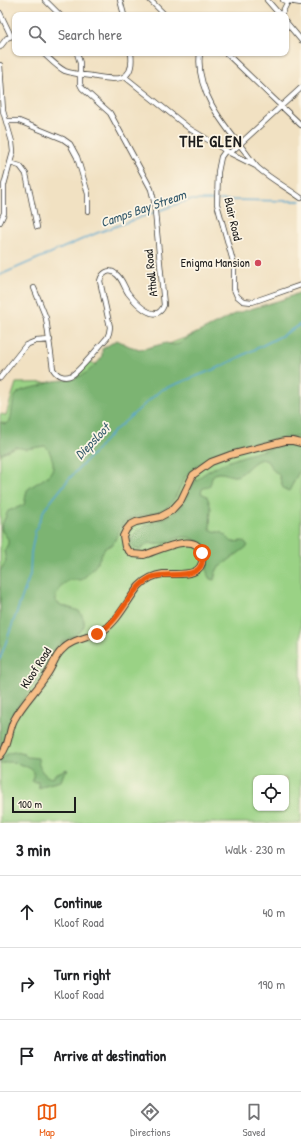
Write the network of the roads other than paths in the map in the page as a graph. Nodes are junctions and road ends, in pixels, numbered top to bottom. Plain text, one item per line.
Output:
1 (45, 0) edge
2 (120, 0) edge
3 (150, 0) edge
4 (267, 0) edge
5 (286, 0) edge
6 (301, 4) edge
7 (57, 12) edge
8 (123, 12) edge
9 (162, 12) edge
10 (277, 12) edge
11 (281, 12) edge
12 (0, 13) edge
13 (289, 26) edge
14 (12, 33) edge
15 (12, 36) edge
16 (301, 40) edge
17 (0, 47) edge
18 (47, 56) edge
19 (78, 56) edge
20 (131, 56) edge
21 (200, 56) edge
22 (229, 56) edge
23 (0, 65) edge
24 (80, 74) junction
25 (125, 77) junction
26 (301, 88) edge
27 (281, 106) junction
28 (6, 121) junction
29 (301, 125) edge
30 (239, 144) junction
31 (228, 151) junction
32 (10, 163) junction
33 (258, 167) junction
34 (301, 198) edge
35 (88, 211) dead end
36 (0, 222) edge
37 (37, 227) dead end
38 (301, 285) edge
39 (34, 288) dead end
40 (50, 340) junction
41 (0, 378) edge
42 (301, 443) edge
43 (0, 756) edge

1 - 7 street
2 - 8 street
3 - 9 street
4 - 10 street
5 - 6 street
5 - 11 street
12 - 14 street
13 - 16 street
15 - 17 street
18 - 24 street
19 - 24 street, Atholl Road
20 - 25 street
21 - 30 street
22 - 27 street
23 - 28 street
24 - 25 street
24 - 40 street, Atholl Road
25 - 31 street
26 - 27 street
27 - 29 street
27 - 30 street
28 - 32 street
28 - 35 street
30 - 31 street
30 - 33 street
31 - 33 street
31 - 38 street, Blair Road
32 - 36 street
32 - 37 street
33 - 34 street
39 - 40 street, Atholl Road
40 - 41 street
42 - 43 main road, Kloof Road

